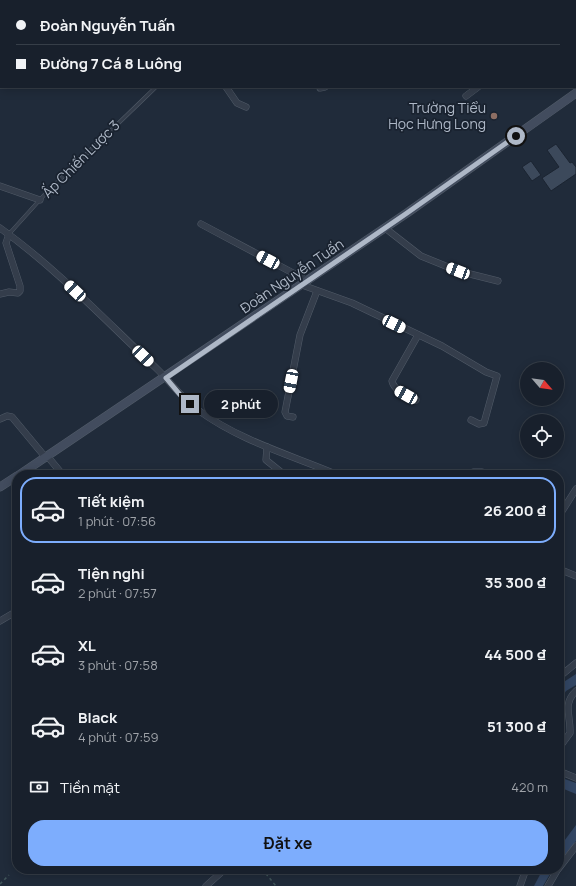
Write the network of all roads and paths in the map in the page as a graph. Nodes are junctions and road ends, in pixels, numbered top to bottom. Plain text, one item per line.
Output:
1 (155, 88) edge
2 (227, 88) edge
3 (477, 88) edge
4 (575, 95) edge
5 (466, 96) dead end
6 (246, 107) dead end
7 (0, 186) edge
8 (40, 200) junction
9 (201, 224) dead end
10 (0, 228) edge
11 (385, 228) junction
12 (9, 234) junction
13 (498, 281) dead end
14 (305, 283) junction
15 (317, 291) junction
16 (0, 294) edge
17 (418, 335) junction
18 (166, 378) junction
19 (416, 400) dead end
20 (293, 416) dead end
21 (0, 419) edge
22 (471, 420) dead end
23 (267, 447) junction
24 (47, 457) junction
25 (27, 470) edge
26 (59, 470) edge
27 (278, 470) edge
28 (325, 470) edge
29 (12, 480) edge
30 (0, 487) edge
31 (576, 489) edge
32 (574, 498) edge
33 (564, 510) edge
34 (564, 571) edge
35 (576, 576) edge
36 (12, 614) edge
37 (0, 621) edge
38 (576, 663) edge
39 (564, 673) edge
40 (576, 691) edge
41 (564, 741) edge
42 (564, 774) edge
43 (576, 778) edge
44 (576, 846) edge
45 (564, 863) edge
46 (219, 874) edge
47 (266, 874) edge
48 (524, 874) edge
49 (556, 874) edge
50 (9, 875) dead end
51 (0, 884) edge
52 (206, 886) edge
53 (276, 886) edge
54 (520, 886) edge
55 (548, 886) edge

1 - 8 lane, Ấp Chiến Lược 3
2 - 6 street
3 - 5 street
4 - 11 main road, Đoàn Nguyễn Tuấn
7 - 8 street
8 - 12 lane, Ấp Chiến Lược 3
9 - 14 street
10 - 12 street
11 - 13 street
11 - 14 main road, Đoàn Nguyễn Tuấn
12 - 16 street
12 - 18 street
14 - 15 street
14 - 18 main road, Đoàn Nguyễn Tuấn
15 - 17 street
15 - 20 street
17 - 19 street
17 - 22 street
18 - 23 street
18 - 24 main road, Đoàn Nguyễn Tuấn
21 - 24 street
23 - 27 street
23 - 28 street
24 - 25 main road, Đoàn Nguyễn Tuấn
24 - 26 street
29 - 30 main road, Đoàn Nguyễn Tuấn
31 - 32 street
32 - 33 street
34 - 35 street
36 - 37 street
38 - 39 street
40 - 41 street
42 - 43 street
44 - 45 street
46 - 52 street
47 - 53 path
48 - 54 street
49 - 55 street
50 - 51 path

